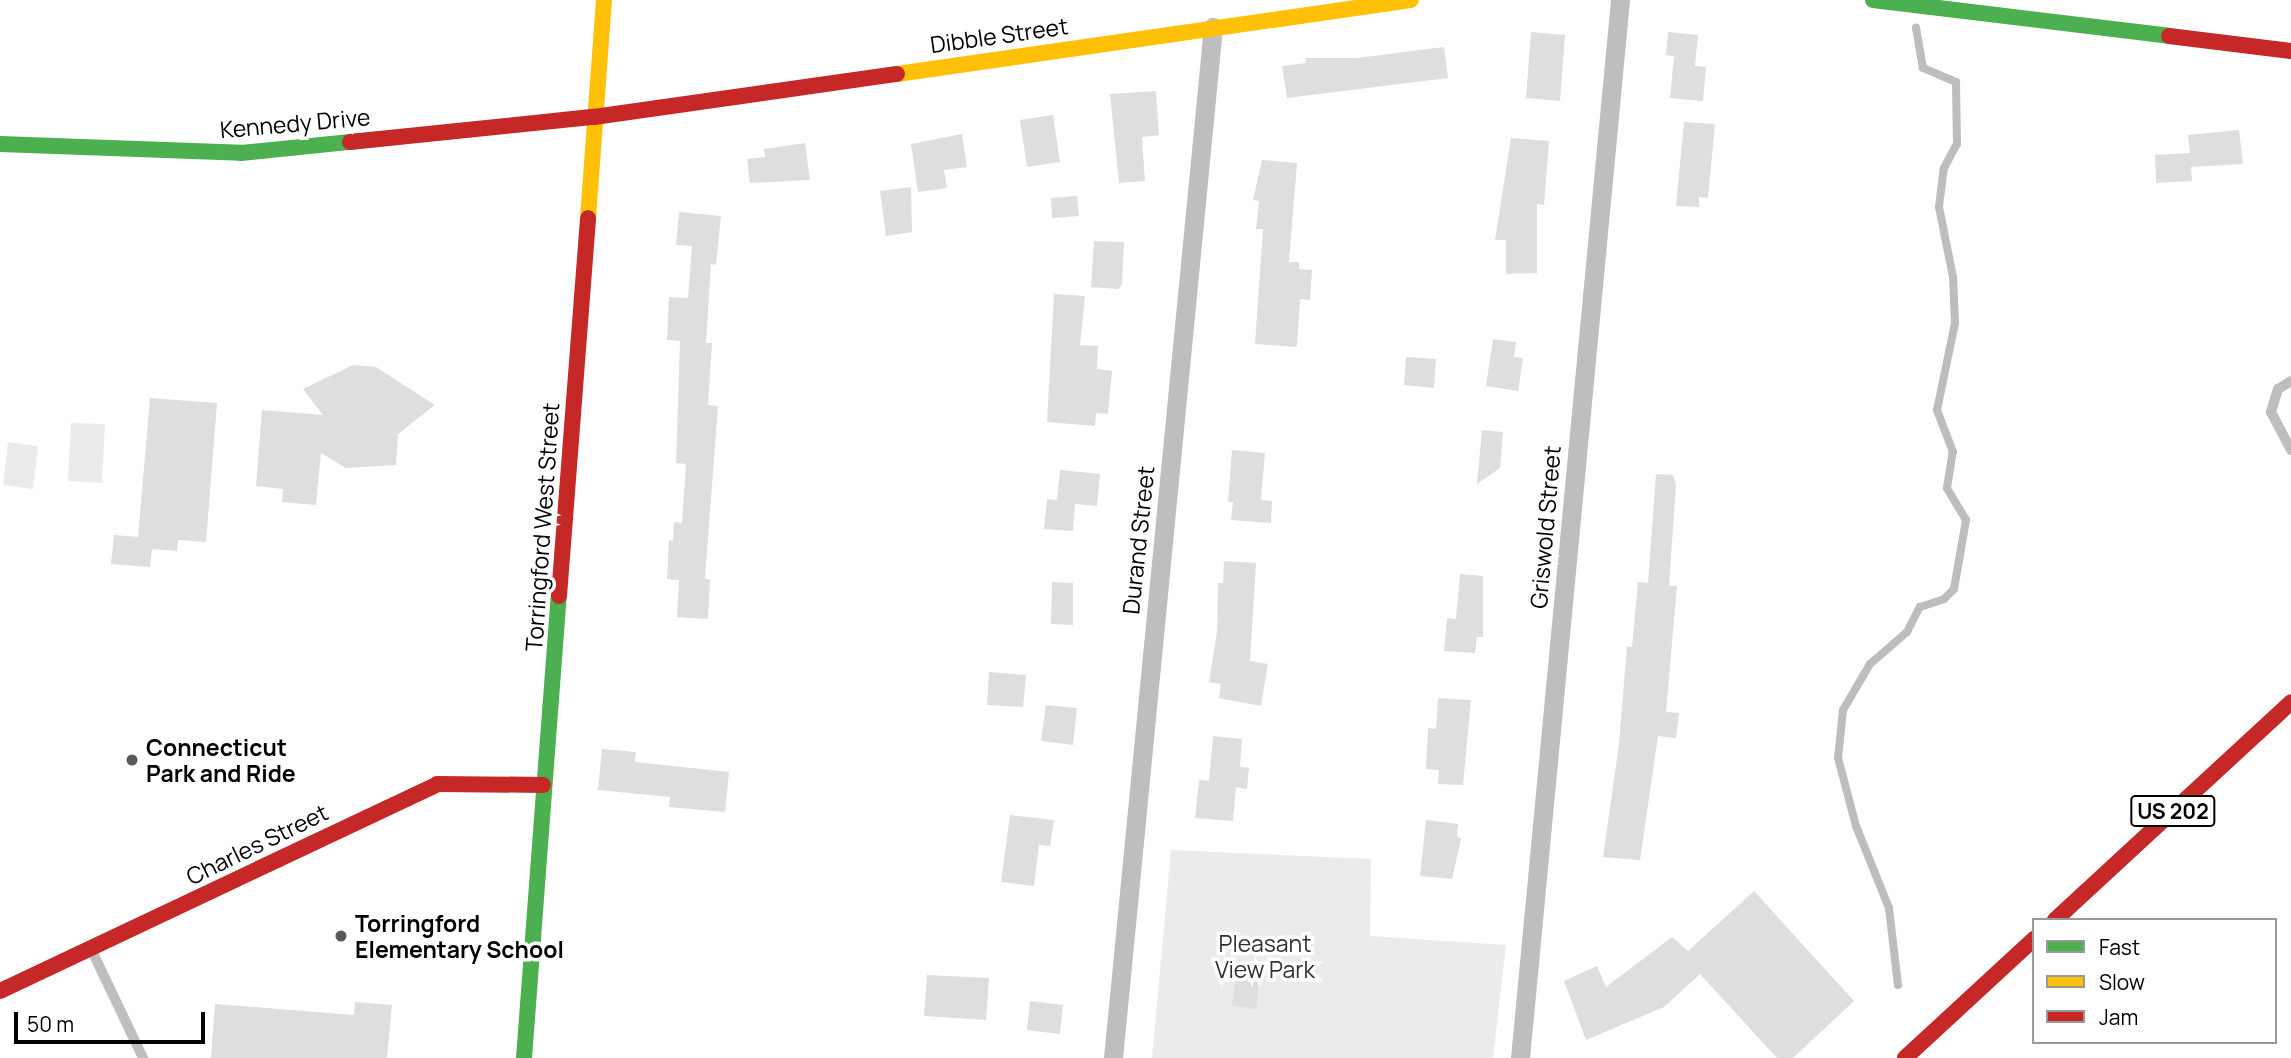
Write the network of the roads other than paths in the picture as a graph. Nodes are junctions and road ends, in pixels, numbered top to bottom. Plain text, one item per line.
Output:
1 (604, 0) edge
2 (1411, 0) edge
3 (1620, 0) edge
4 (1873, 0) edge
5 (1213, 27) junction
6 (2291, 51) edge
7 (594, 117) junction
8 (0, 144) edge
9 (2291, 381) edge
10 (2291, 450) edge
11 (2291, 702) edge
12 (543, 785) junction
13 (2057, 918) edge
14 (2032, 941) edge
15 (90, 949) junction
16 (0, 991) edge
17 (143, 1058) edge
18 (524, 1058) edge
19 (1113, 1058) edge
20 (1520, 1058) edge
21 (1905, 1058) edge

1 - 7 main road, Torringford West Street
2 - 5 main road, Dibble Street
3 - 20 street, Griswold Street
4 - 6 main road
5 - 7 main road, Dibble Street
5 - 19 street, Durand Street
7 - 8 main road, Kennedy Drive
7 - 12 main road, Torringford West Street
9 - 10 lane
11 - 13 main road, US 202
12 - 15 main road, Charles Street
12 - 18 main road, Torringford West Street
14 - 21 main road
15 - 16 main road, Charles Street
15 - 17 lane

